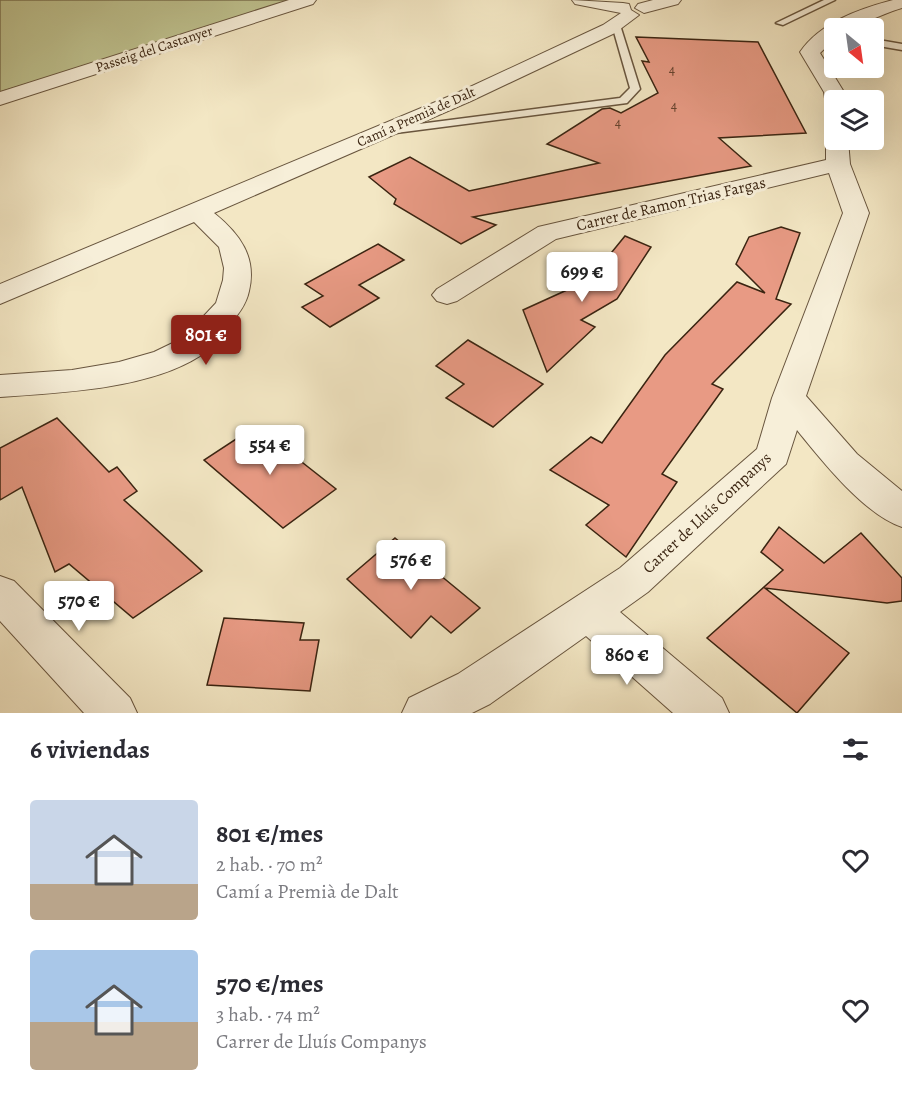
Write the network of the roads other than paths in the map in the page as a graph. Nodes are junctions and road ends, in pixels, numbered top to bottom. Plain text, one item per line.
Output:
1 (307, 0) edge
2 (581, 0) edge
3 (672, 0) edge
4 (831, 0) edge
5 (902, 3) edge
6 (628, 14) junction
7 (858, 18) edge
8 (780, 23) dead end
9 (824, 40) edge
10 (884, 44) edge
11 (902, 47) edge
12 (824, 75) edge
13 (0, 99) edge
14 (386, 131) junction
15 (838, 152) edge
16 (198, 212) junction
17 (53, 273) junction
18 (0, 295) edge
19 (447, 295) dead end
20 (0, 306) edge
21 (0, 386) edge
22 (789, 398) junction
23 (902, 512) edge
24 (0, 594) edge
25 (588, 611) junction
26 (114, 713) edge
27 (425, 713) edge
28 (706, 713) edge

1 - 13 street, Passeig del Castanyer
2 - 6 street
3 - 6 street, Camí a Premià de Dalt
4 - 8 lane
5 - 7 street
6 - 14 street, Camí a Premià de Dalt
6 - 14 lane
9 - 12 street
10 - 11 lane
14 - 16 street, Camí a Premià de Dalt
15 - 19 street, Carrer de Ramon Trias Fargas
15 - 22 street, Carrer de Lluís Companys
16 - 17 street, Camí a Premià de Dalt
16 - 21 street
17 - 18 street, Camí a Premià de Dalt
17 - 20 street, Camí a Premià de Dalt
22 - 23 street
22 - 25 street, Carrer de Lluís Companys
24 - 26 street
25 - 27 street, Carrer de Lluís Companys
25 - 28 street

